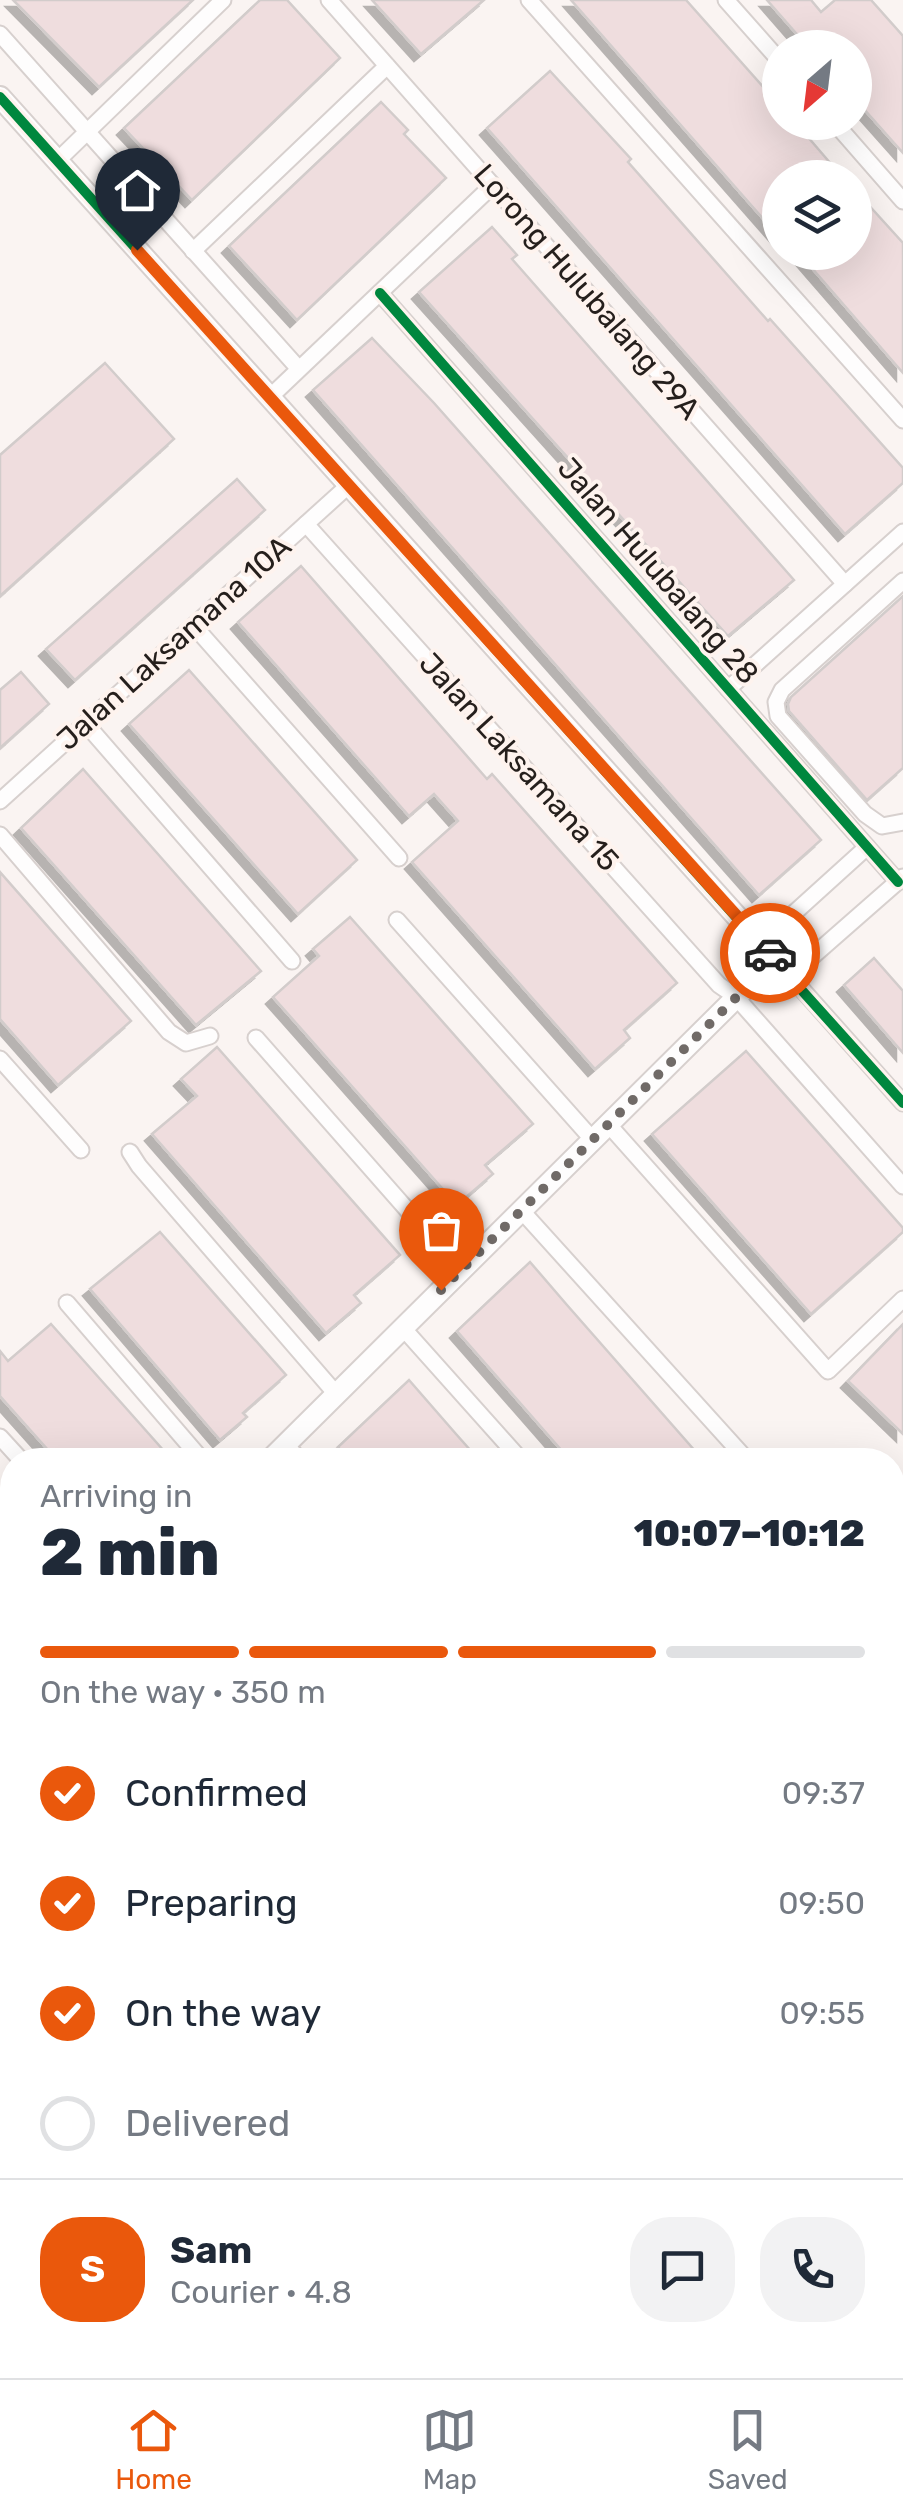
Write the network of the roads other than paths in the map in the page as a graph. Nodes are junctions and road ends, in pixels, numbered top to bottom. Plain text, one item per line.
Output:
1 (223, 0) edge
2 (329, 0) edge
3 (529, 0) edge
4 (726, 0) edge
5 (0, 34) edge
6 (762, 41) edge
7 (387, 66) junction
8 (0, 97) edge
9 (87, 132) junction
10 (850, 140) edge
11 (57, 161) junction
12 (493, 185) junction
13 (903, 201) edge
14 (193, 250) junction
15 (380, 293) junction
16 (299, 369) junction
17 (270, 397) junction
18 (903, 420) edge
19 (349, 485) junction
20 (306, 524) junction
21 (903, 532) edge
22 (903, 581) edge
23 (845, 584) junction
24 (194, 626) junction
25 (728, 689) junction
26 (86, 724) junction
27 (0, 802) edge
28 (903, 822) edge
29 (0, 835) edge
30 (868, 847) junction
31 (399, 858) dead end
32 (900, 879) edge
33 (397, 920) dead end
34 (768, 951) junction
35 (292, 962) dead end
36 (790, 976) junction
37 (735, 996) junction
38 (210, 1036) dead end
39 (256, 1038) dead end
40 (0, 1060) edge
41 (903, 1103) edge
42 (608, 1124) junction
43 (592, 1140) junction
44 (81, 1150) dead end
45 (130, 1152) dead end
46 (903, 1186) edge
47 (522, 1210) junction
48 (460, 1271) junction
49 (903, 1299) edge
50 (67, 1304) dead end
51 (403, 1328) junction
52 (337, 1395) junction
53 (192, 1448) edge
54 (296, 1448) edge
55 (510, 1448) edge
56 (736, 1448) edge

1 - 9 street
2 - 7 street, Lorong Hulubalang 29A
3 - 18 street
4 - 6 street
5 - 9 street
7 - 12 street, Lorong Hulubalang 29A
7 - 14 street
8 - 11 street
9 - 11 street
9 - 14 street
10 - 13 street
11 - 17 street
12 - 15 street
12 - 23 street, Lorong Hulubalang 29A
14 - 16 street
15 - 16 street
15 - 25 street, Jalan Hulubalang 28
16 - 17 street
17 - 19 street
19 - 20 street, Jalan Laksamana 10A
19 - 34 street
20 - 24 street, Jalan Laksamana 10A
20 - 37 street, Jalan Laksamana 15
21 - 23 street
22 - 28 street
23 - 25 street
24 - 26 street, Jalan Laksamana 10A
24 - 31 street
25 - 30 street, Jalan Hulubalang 28
26 - 27 street, Jalan Laksamana 10A
26 - 35 street
29 - 38 street
30 - 32 street, Jalan Hulubalang 28
30 - 34 street
32 - 36 street
33 - 43 street
34 - 36 street
34 - 37 street
36 - 41 street
37 - 42 street
37 - 46 street, Jalan Laksamana 15
39 - 48 street
40 - 44 street
42 - 43 street
42 - 49 street
43 - 47 street
45 - 52 street
47 - 48 street
47 - 56 street
48 - 51 street
50 - 53 street
51 - 52 street
51 - 55 street
52 - 54 street

